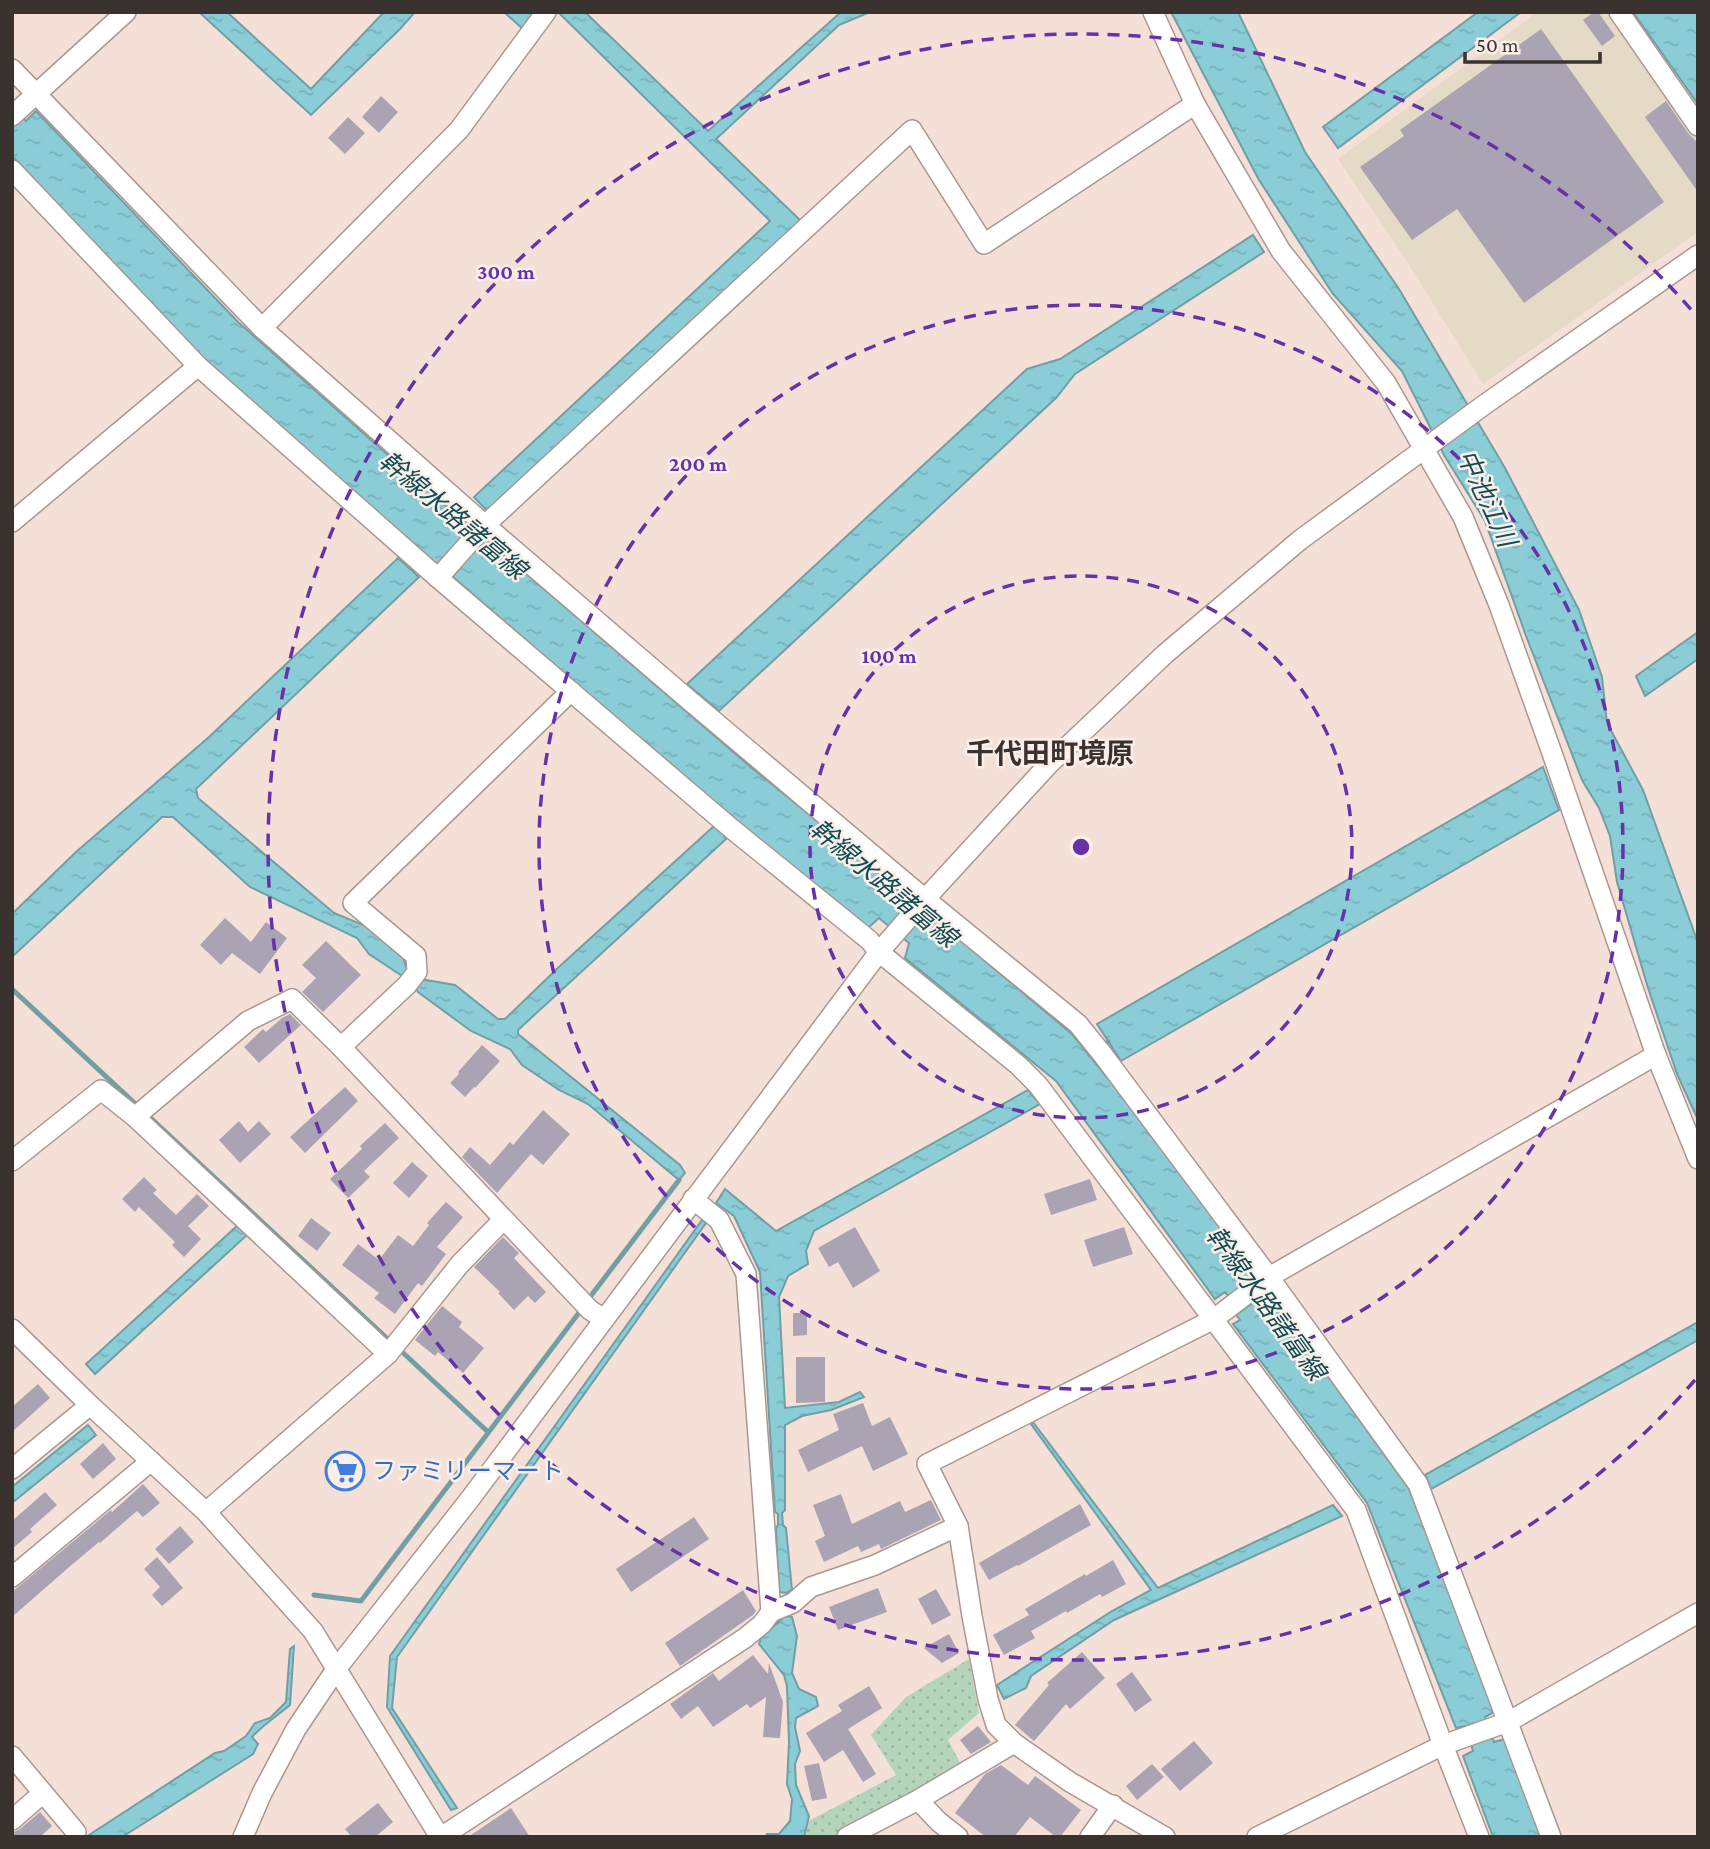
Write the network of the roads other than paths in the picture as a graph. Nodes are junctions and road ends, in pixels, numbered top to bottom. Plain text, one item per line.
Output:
1 (126, 12) edge
2 (546, 12) edge
3 (1153, 12) edge
4 (1619, 12) edge
5 (12, 69) edge
6 (37, 93) junction
7 (1195, 104) junction
8 (16, 112) edge
9 (1698, 126) edge
10 (12, 170) edge
11 (1698, 255) edge
12 (262, 328) junction
13 (198, 366) junction
14 (1424, 448) junction
15 (12, 522) edge
16 (485, 525) junction
17 (438, 578) junction
18 (571, 691) junction
19 (926, 898) junction
20 (879, 952) junction
21 (341, 1047) junction
22 (1656, 1055) junction
23 (143, 1111) junction
24 (1698, 1159) edge
25 (12, 1161) edge
26 (693, 1199) junction
27 (503, 1220) junction
28 (1264, 1282) junction
29 (1219, 1315) junction
30 (604, 1319) junction
31 (12, 1329) edge
32 (393, 1348) junction
33 (90, 1405) junction
34 (151, 1461) junction
35 (12, 1469) edge
36 (206, 1512) junction
37 (958, 1526) junction
38 (12, 1577) edge
39 (771, 1612) junction
40 (1698, 1613) edge
41 (337, 1668) junction
42 (1501, 1725) junction
43 (1452, 1742) junction
44 (1014, 1743) junction
45 (12, 1756) edge
46 (43, 1793) junction
47 (918, 1800) junction
48 (1113, 1805) junction
49 (12, 1820) edge
50 (76, 1832) dead end
51 (243, 1837) edge
52 (440, 1837) edge
53 (847, 1837) edge
54 (958, 1837) edge
55 (1090, 1837) edge
56 (1165, 1837) edge
57 (1256, 1837) edge
58 (1479, 1837) edge
59 (1551, 1837) edge

1 - 6 street
2 - 12 street
3 - 7 street
4 - 9 street
5 - 6 street
6 - 8 street
6 - 12 street
7 - 14 street
7 - 16 street
10 - 13 street
11 - 14 street
12 - 16 street
13 - 15 street
13 - 17 street
14 - 19 street
14 - 22 street
16 - 17 street
16 - 19 street
17 - 18 street
18 - 20 street
18 - 21 street
19 - 20 street
19 - 28 street
20 - 26 street
20 - 29 street
21 - 23 street
21 - 27 street
22 - 24 street
22 - 28 street
23 - 25 street
23 - 32 street
26 - 30 street
26 - 39 street
27 - 30 street
27 - 32 street
28 - 29 street
28 - 42 street
29 - 37 street
29 - 43 street
30 - 41 street
31 - 33 street
32 - 36 street
33 - 34 street
33 - 35 street
34 - 36 street
34 - 38 street
36 - 41 street
37 - 39 street
37 - 44 street
39 - 52 street
40 - 42 street
41 - 51 street
41 - 52 street
42 - 43 street
42 - 59 street
43 - 57 street
43 - 58 street
44 - 47 street
44 - 48 street
45 - 46 street
46 - 49 street
46 - 50 street
47 - 53 street
47 - 54 street
48 - 55 street
48 - 56 street

